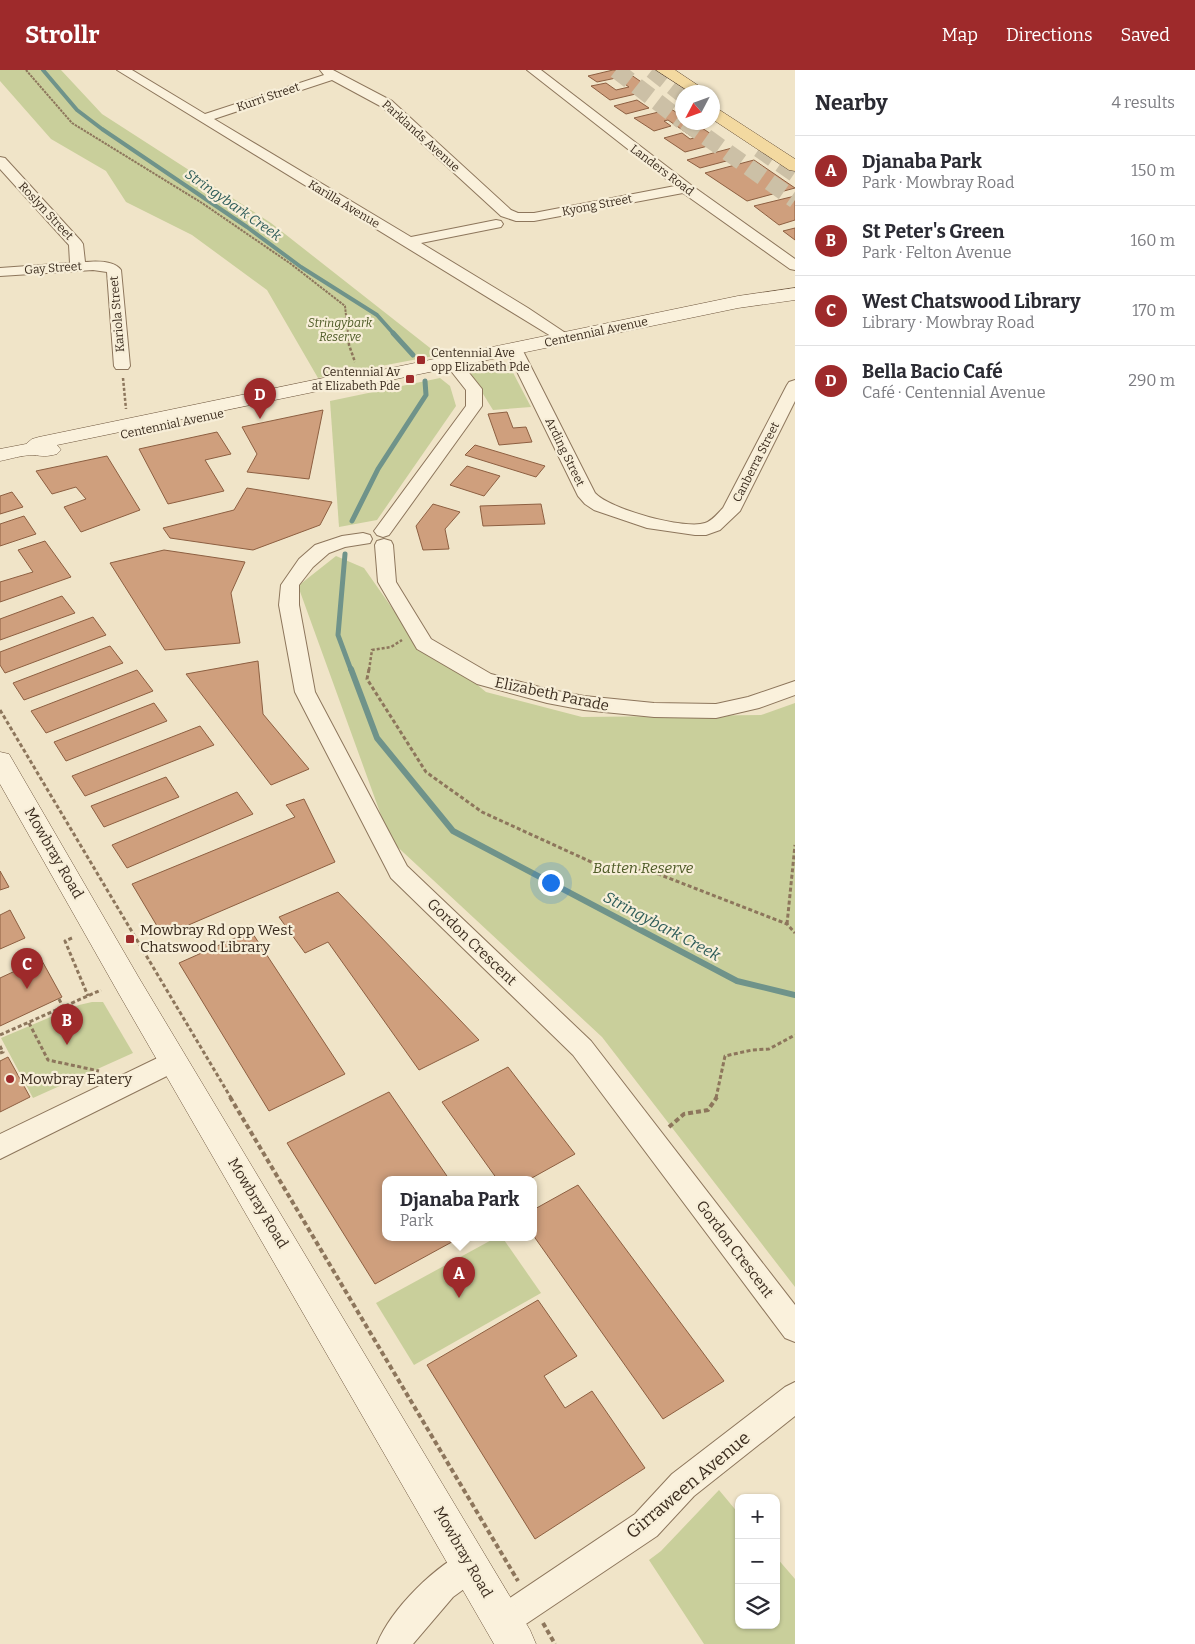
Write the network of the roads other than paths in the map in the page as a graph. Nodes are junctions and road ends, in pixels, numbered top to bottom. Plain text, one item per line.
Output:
1 (123, 70) edge
2 (533, 70) edge
3 (649, 70) edge
4 (664, 70) edge
5 (329, 72) edge
6 (689, 85) edge
7 (675, 86) edge
8 (720, 106) edge
9 (720, 117) edge
10 (203, 118) junction
11 (795, 153) edge
12 (0, 161) edge
13 (795, 166) edge
14 (686, 188) junction
15 (508, 214) joint
16 (496, 224) dead end
17 (408, 243) junction
18 (795, 266) edge
19 (78, 267) junction
20 (106, 267) joint
21 (0, 272) edge
22 (795, 294) edge
23 (565, 338) junction
24 (514, 349) junction
25 (452, 362) junction
26 (122, 366) road end
27 (362, 378) junction
28 (794, 390) edge
29 (33, 449) junction
30 (0, 455) edge
31 (706, 528) joint
32 (377, 539) junction
33 (795, 688) edge
34 (0, 761) edge
35 (174, 1061) junction
36 (0, 1147) edge
37 (795, 1328) edge
38 (795, 1397) edge
39 (471, 1565) junction
40 (510, 1632) edge
41 (393, 1644) edge

1 - 10 street, Karilla Avenue
2 - 14 street, Landers Road
3 - 7 main road
4 - 6 main road
5 - 10 street, Kurri Street
5 - 15 street, Parklands Avenue
8 - 11 main road
9 - 13 main road
10 - 17 street, Karilla Avenue
12 - 19 street, Roslyn Street
14 - 15 street, Kyong Street
14 - 18 street, Landers Road
16 - 17 street
17 - 23 street, Karilla Avenue
19 - 20 street, Gay Street
19 - 21 street, Gay Street
20 - 26 street, Kariola Street
22 - 23 main road, Centennial Avenue
23 - 24 main road, Centennial Avenue
24 - 25 main road, Centennial Avenue
24 - 31 street, Arding Street
25 - 27 main road, Centennial Avenue
25 - 32 street
27 - 29 main road, Centennial Avenue
27 - 29 main road, Centennial Avenue
28 - 31 street, Canberra Street
29 - 30 main road, Centennial Avenue
32 - 33 street, Elizabeth Parade
32 - 37 street, Gordon Crescent
34 - 35 main road, Mowbray Road
35 - 36 street
35 - 39 main road, Mowbray Road
38 - 40 street, Girraween Avenue
39 - 40 main road, Mowbray Road
39 - 41 street

